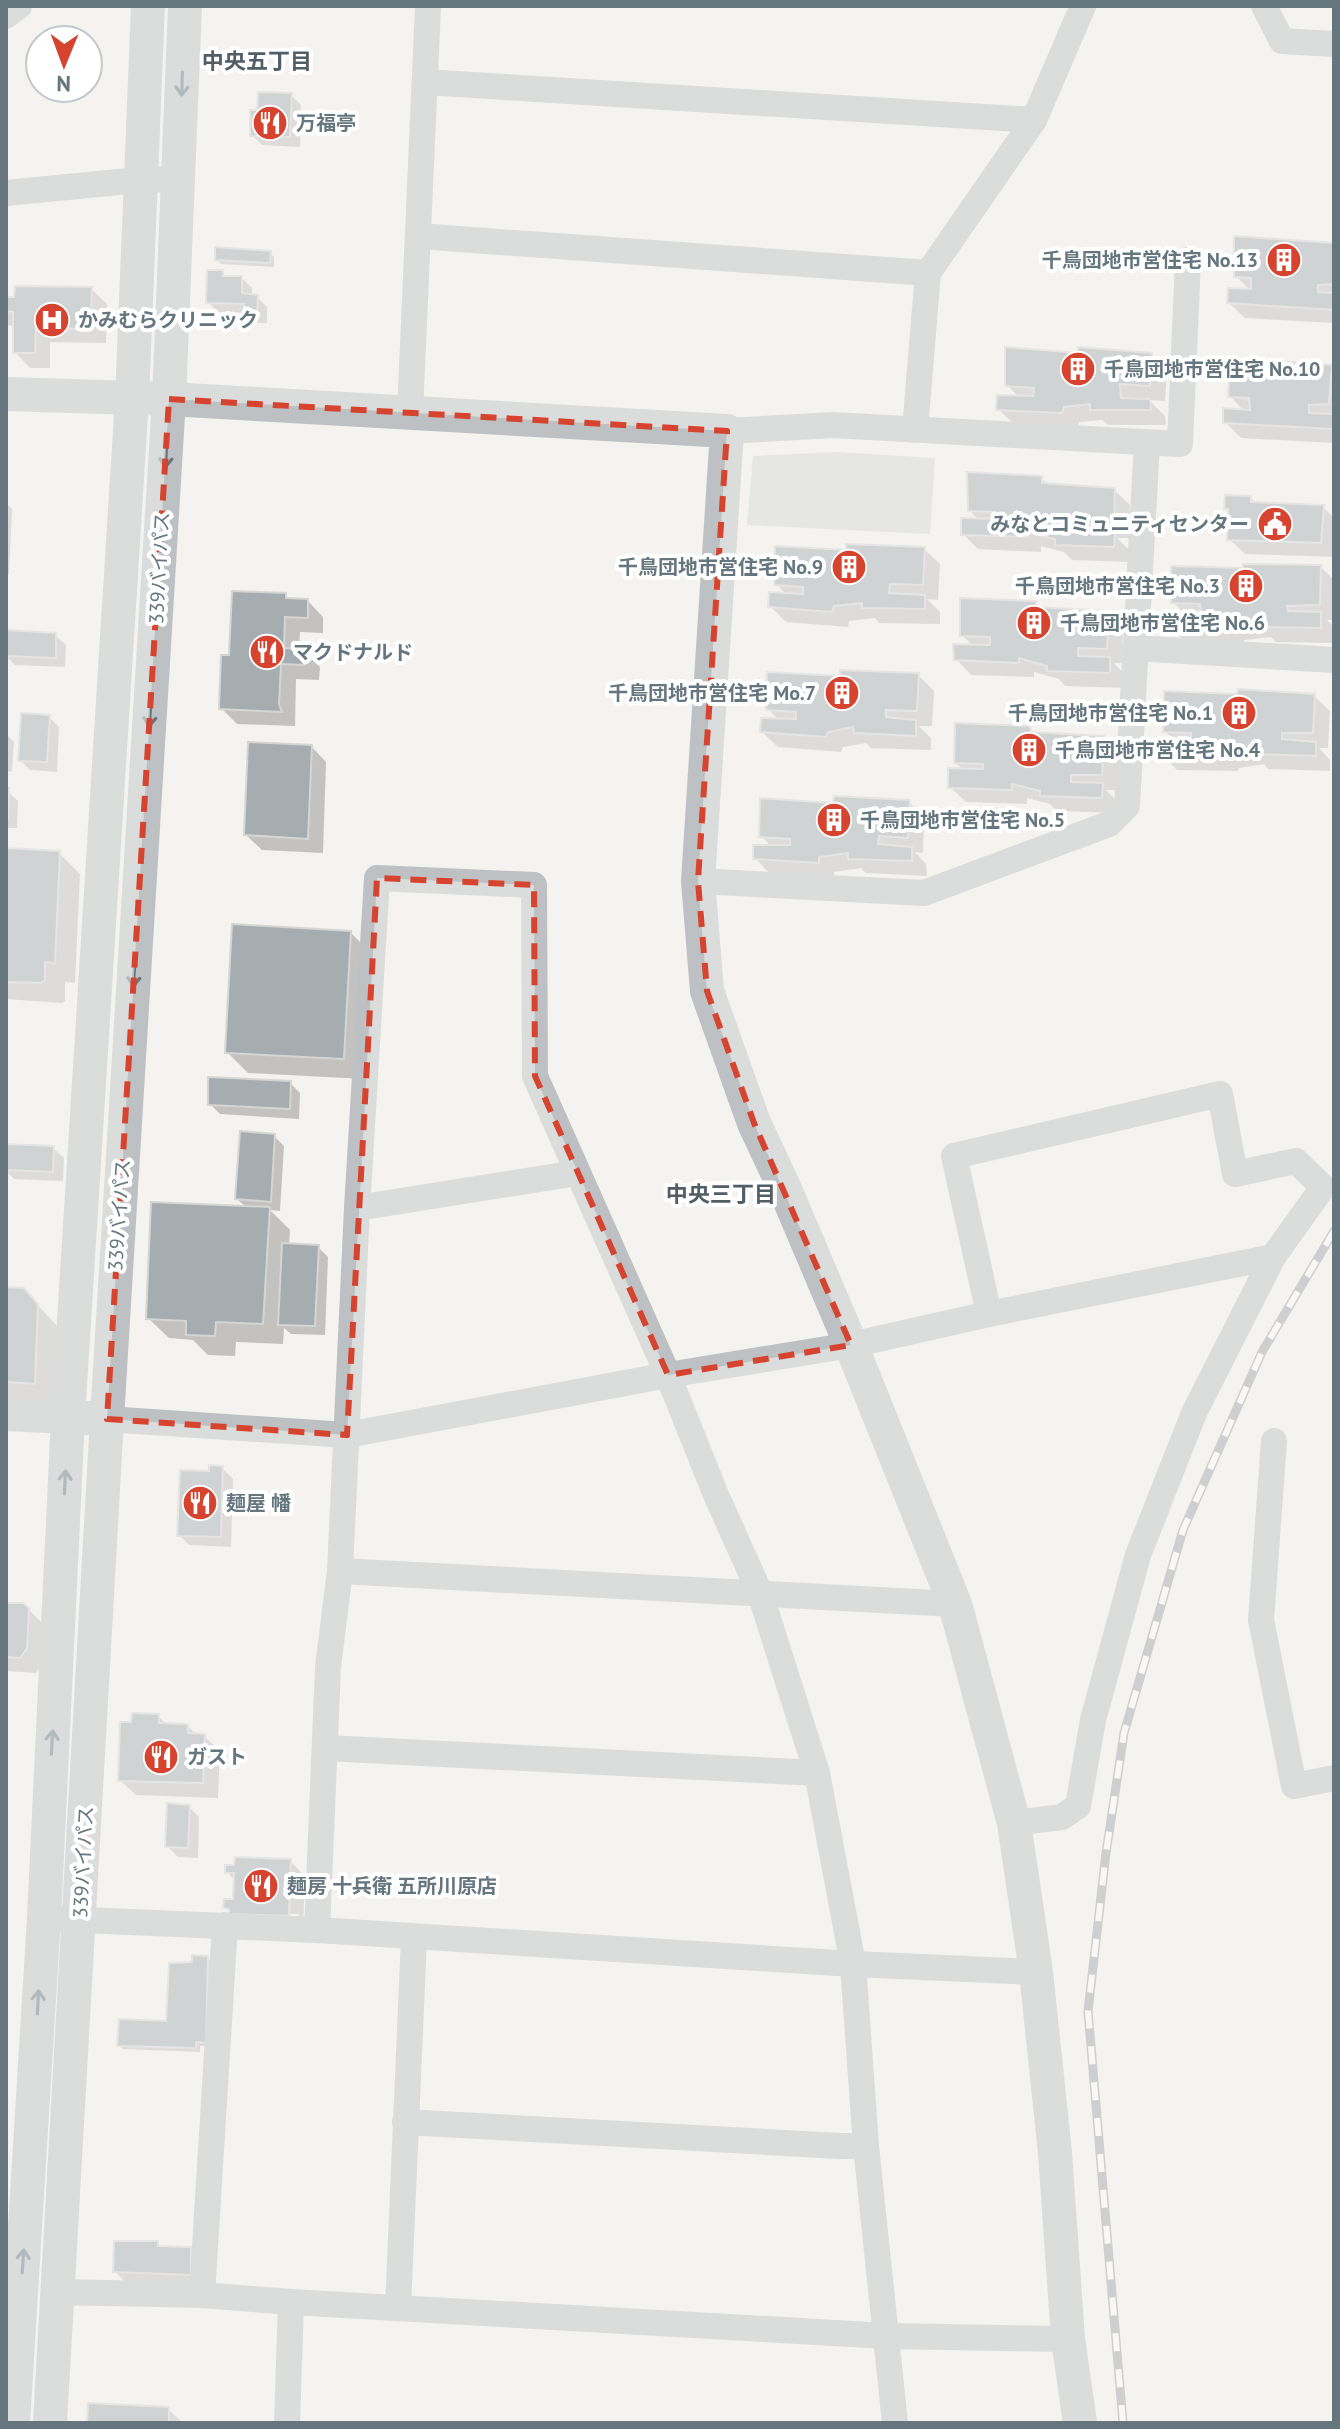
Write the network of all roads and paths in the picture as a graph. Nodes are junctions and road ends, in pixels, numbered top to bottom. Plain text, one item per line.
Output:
1 (19, 6) edge
2 (148, 6) edge
3 (185, 6) edge
4 (428, 6) edge
5 (1083, 6) edge
6 (1264, 6) edge
7 (6, 16) edge
8 (1334, 44) edge
9 (425, 82) junction
10 (1034, 120) junction
11 (178, 179) junction
12 (139, 180) junction
13 (6, 193) edge
14 (418, 236) junction
15 (1188, 260) dead end
16 (928, 273) junction
17 (6, 394) edge
18 (132, 399) junction
19 (169, 399) junction
20 (410, 412) junction
21 (915, 430) junction
22 (727, 431) junction
23 (1147, 443) junction
24 (1135, 648) junction
25 (1334, 660) edge
26 (698, 881) junction
27 (577, 1173) junction
28 (357, 1208) junction
29 (1273, 1257) junction
30 (989, 1314) junction
31 (851, 1345) junction
32 (668, 1375) junction
33 (6, 1414) edge
34 (68, 1417) junction
35 (107, 1419) junction
36 (347, 1435) junction
37 (1274, 1441) dead end
38 (340, 1571) junction
39 (760, 1593) junction
40 (955, 1604) junction
41 (326, 1748) junction
42 (817, 1773) junction
43 (1334, 1778) edge
44 (1014, 1823) junction
45 (44, 1918) junction
46 (80, 1920) junction
47 (225, 1925) junction
48 (317, 1930) junction
49 (414, 1938) junction
50 (853, 1964) junction
51 (1036, 1972) junction
52 (405, 2122) junction
53 (18, 2140) edge
54 (66, 2140) junction
55 (866, 2146) junction
56 (57, 2292) junction
57 (202, 2295) junction
58 (291, 2302) junction
59 (398, 2308) junction
60 (887, 2336) junction
61 (1068, 2339) junction
62 (13, 2423) edge
63 (50, 2423) edge
64 (287, 2423) edge
65 (895, 2423) edge
66 (1080, 2423) edge

1 - 7 street
2 - 12 street
3 -> 11 street, 339バイパス
4 - 9 street
5 - 10 street
6 - 8 street
9 - 10 street
9 - 14 street
10 - 16 street
11 - 12 street
11 - 19 street, 339バイパス
12 - 13 street
12 - 18 street
14 - 16 street
14 - 20 street
15 - 23 street
16 - 21 street
17 - 18 street
18 - 19 street
18 - 34 street
19 - 20 street
19 -> 35 street, 339バイパス
20 - 22 street
21 - 22 street
21 - 23 street
22 - 26 street
23 - 24 street
24 - 25 street
24 - 26 street
26 - 31 street
27 - 28 street
27 - 28 street
27 - 32 street
28 - 36 street
29 - 30 street
29 - 30 street
29 - 44 street
30 - 31 street
31 - 32 street
31 - 40 street
32 - 36 street
32 - 39 street
33 - 34 street
34 - 35 street
45 -> 34 street
35 - 36 street
35 - 46 street, 339バイパス
36 - 38 street
37 - 43 street
38 - 39 street
38 - 41 street
39 - 40 street
39 - 42 street
40 - 44 street
41 - 42 street
41 - 48 street
42 - 50 street
44 - 51 street
45 - 46 street
53 -> 45 street
46 - 47 street
46 - 54 street, 339バイパス
47 - 48 street
47 - 57 street
48 - 49 street
49 - 50 street
49 - 52 street
50 - 51 street
50 - 55 street
51 - 61 street
52 - 55 street
52 - 59 street
53 - 54 street
62 -> 53 street
54 - 56 street, 339バイパス
55 - 60 street
56 - 57 street
56 - 63 street, 339バイパス
57 - 58 street
58 - 59 street
58 - 64 street
59 - 60 street
60 - 61 street
60 - 65 street
61 - 66 street

